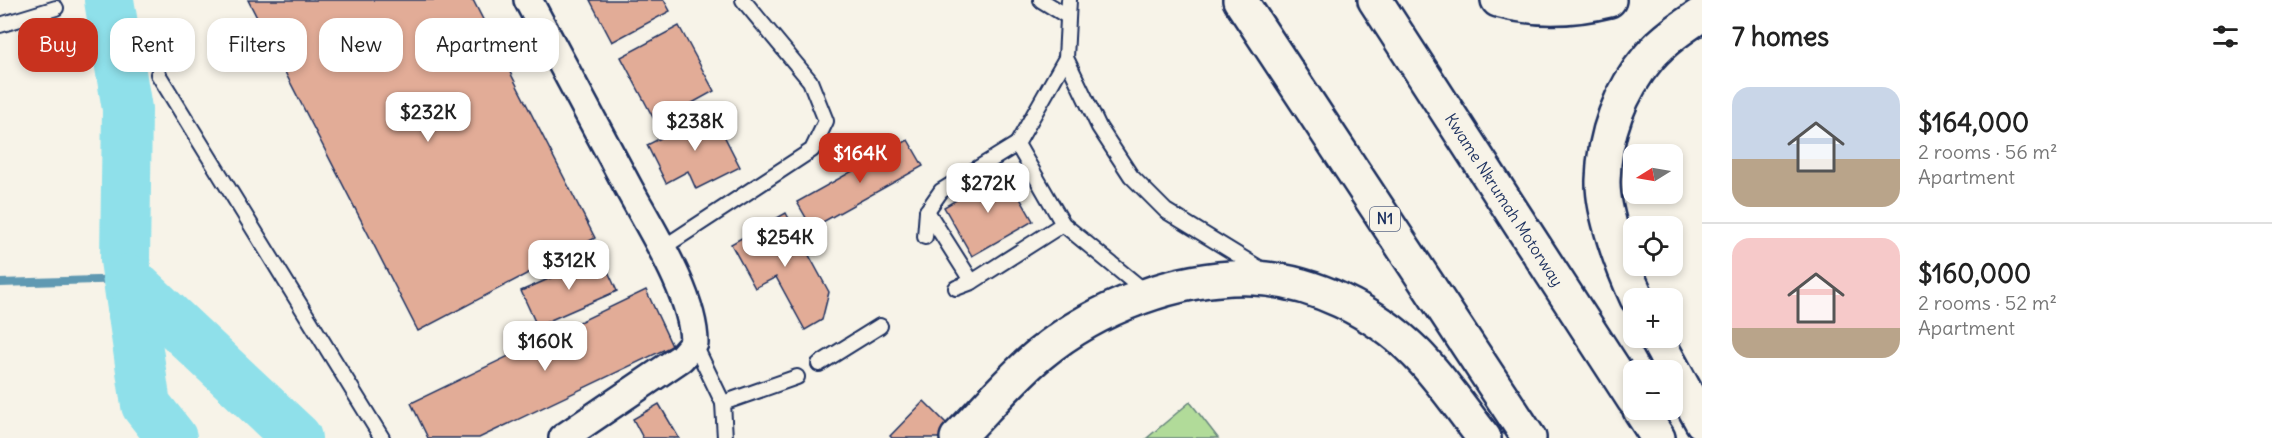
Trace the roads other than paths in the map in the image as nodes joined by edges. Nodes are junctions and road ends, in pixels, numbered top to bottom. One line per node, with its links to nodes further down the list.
1 (528, 0): 19 (street)
2 (743, 0): 19 (lane)
3 (1041, 0): 11 (lane)
4 (1069, 0): 11 (lane)
5 (1240, 0): 39 (highway, N1)
6 (1375, 0): 30 (highway, Kwame Nkrumah Motorway)
7 (1498, 0): 8 (highway)
8 (1609, 0)
9 (56, 8): 12 (lane)
10 (1702, 14): 23 (highway)
11 (1067, 16): 13 (lane)
12 (0, 25)
13 (1066, 58): 15 (lane); 21 (lane)
14 (158, 74): 34 (lane)
15 (1017, 144): 16 (lane); 17 (lane)
16 (927, 211): 18 (lane); 20 (lane)
17 (1063, 224): 20 (lane); 24 (lane)
18 (925, 237)
19 (662, 249): 26 (street)
20 (972, 282): 22 (lane)
21 (1286, 284): 24 (highway); 38 (highway)
22 (956, 288)
23 (1632, 288)
24 (1148, 294): 37 (highway)
25 (880, 326): 28 (lane)
26 (694, 343): 31 (lane); 35 (street)
27 (1661, 348): 33 (highway)
28 (819, 364)
29 (797, 377): 31 (lane)
30 (1623, 383)
31 (723, 403): 36 (lane)
32 (1646, 420): 40 (highway)
33 (1702, 422)
34 (382, 438)
35 (563, 438)
36 (725, 438)
37 (957, 438)
38 (1484, 438)
39 (1529, 438)
40 (1658, 438)

